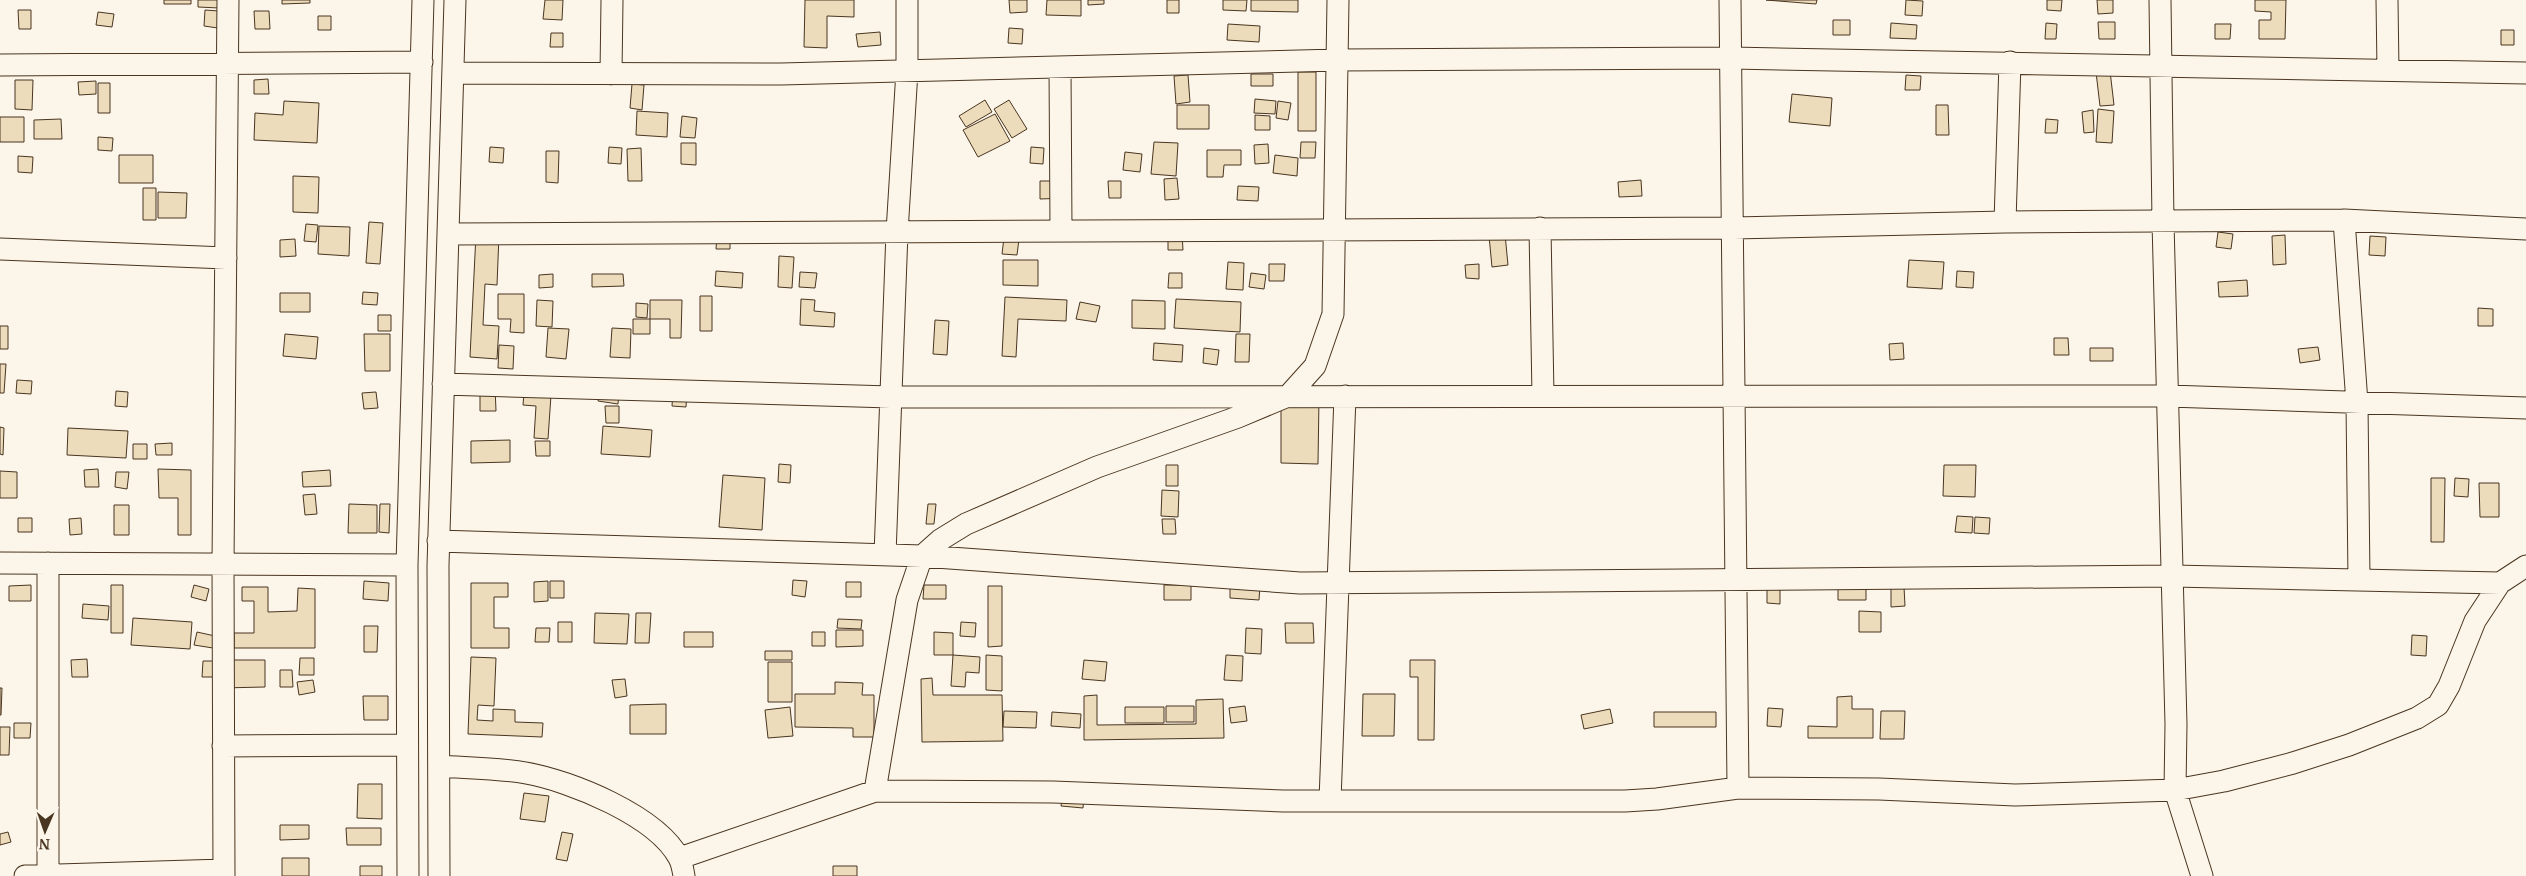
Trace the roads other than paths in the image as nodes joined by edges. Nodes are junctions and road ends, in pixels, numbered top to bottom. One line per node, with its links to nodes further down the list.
1 (228, 0): 12 (street)
2 (423, 0): 13 (street)
3 (455, 0): 20 (street)
4 (612, 0): 22 (street)
5 (907, 0): 19 (street)
6 (1338, 0): 11 (street)
7 (1730, 0): 10 (street)
8 (2160, 0): 16 (street)
9 (2386, 0): 18 (street)
10 (1731, 58): 11 (street); 14 (street); 27 (street)
11 (1337, 60): 17 (street); 28 (street)
12 (228, 62): 13 (street); 15 (street); 34 (street)
13 (422, 62): 50 (street)
14 (2010, 62): 16 (street); 24 (street)
15 (0, 65)
16 (2161, 65): 18 (street); 25 (street)
17 (1060, 67): 19 (street); 30 (street)
18 (2388, 70): 21 (street)
19 (906, 71): 22 (street); 31 (street)
20 (453, 73): 22 (street); 32 (street)
21 (2526, 73)
22 (611, 74)
23 (2344, 220): 25 (street); 29 (street); 42 (street)
24 (2005, 222): 25 (street); 27 (street)
25 (2162, 222): 40 (street)
26 (1540, 228): 27 (street); 28 (street); 38 (street)
27 (1733, 228): 39 (street)
28 (1334, 229): 30 (street); 36 (street)
29 (2526, 229)
30 (1061, 230): 31 (street)
31 (897, 232): 32 (street); 41 (street)
32 (448, 234): 35 (street)
33 (0, 249): 34 (street)
34 (226, 258): 49 (street)
35 (443, 384): 41 (street); 44 (street)
36 (1288, 396): 37 (street); 41 (street); 46 (street)
37 (1345, 396): 38 (street); 56 (street)
38 (1543, 396): 39 (street)
39 (1735, 396): 40 (street); 53 (street)
40 (2169, 396): 42 (street); 52 (street)
41 (891, 397): 45 (street)
42 (2358, 403): 43 (street); 54 (street)
43 (2526, 408)
44 (438, 541): 45 (street); 59 (street)
45 (885, 555): 46 (street)
46 (922, 556): 56 (street); 62 (street)
47 (0, 563): 48 (street)
48 (48, 564): 49 (street); 66 (street)
49 (223, 564): 50 (street); 58 (street)
50 (406, 565): 57 (street)
51 (2526, 566): 55 (street)
52 (2173, 576): 53 (street); 54 (street); 61 (street)
53 (1737, 579): 56 (street); 60 (street)
54 (2359, 580): 55 (street)
55 (2500, 582): 61 (street)
56 (1338, 583): 63 (street)
57 (407, 745): 58 (street); 68 (street)
58 (223, 746): 65 (street)
59 (439, 766): 64 (street); 69 (street)
60 (1738, 788): 61 (street); 63 (street)
61 (2175, 790): 70 (street)
62 (875, 791): 63 (street); 64 (street)
63 (1330, 801)
64 (682, 867)
65 (224, 873): 66 (street)
66 (48, 875): 67 (street)
67 (25, 876)
68 (408, 876)
69 (439, 876)
70 (2202, 876)

